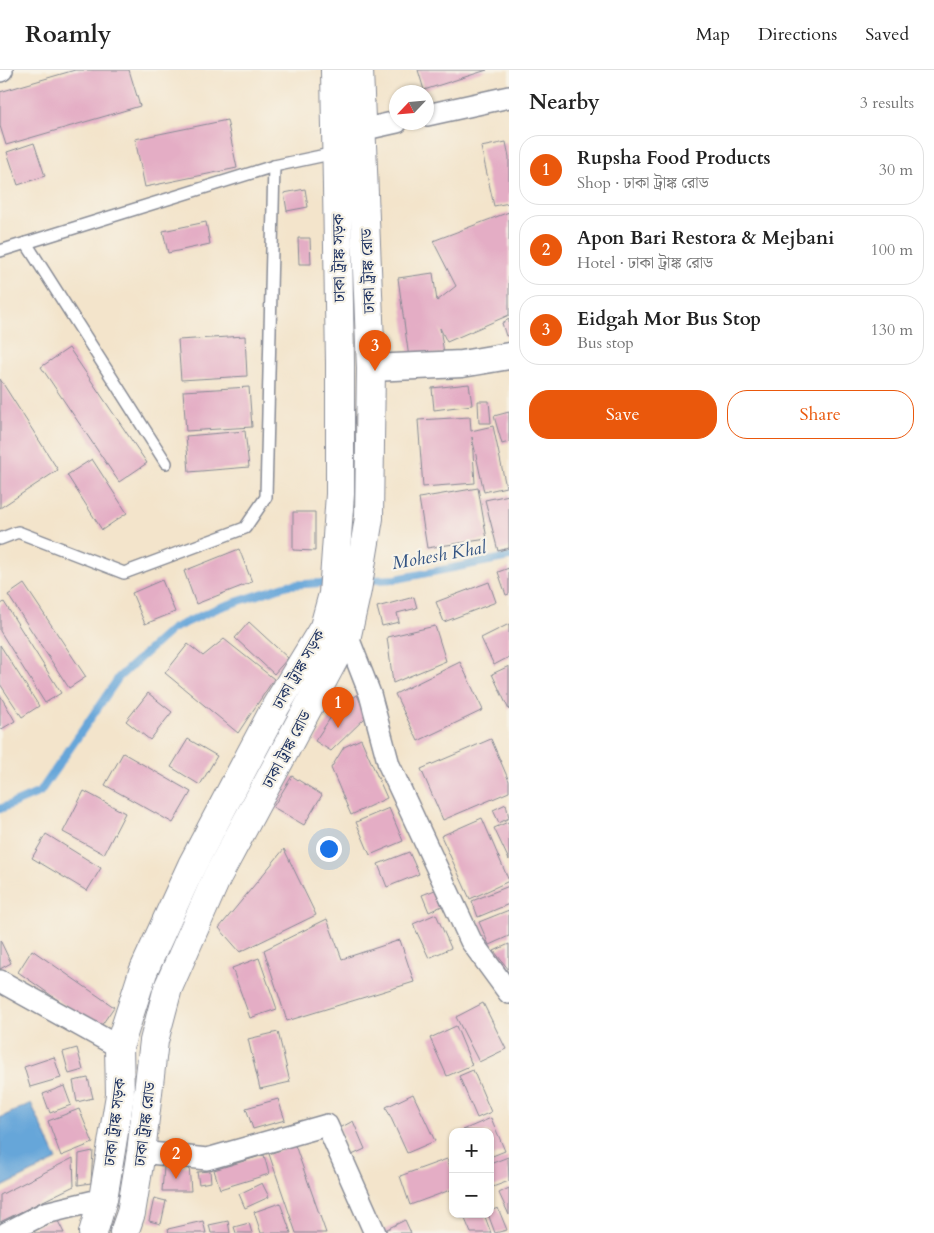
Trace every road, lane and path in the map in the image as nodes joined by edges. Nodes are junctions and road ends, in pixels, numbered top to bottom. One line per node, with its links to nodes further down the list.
1 (335, 70): 7 (main road, ঢাকা ট্রাঙ্ক সড়ক)
2 (358, 70): 6 (main road, ঢাকা ট্রাঙ্ক রোড)
3 (509, 97): 4 (street)
4 (434, 113)
5 (389, 124): 6 (street)
6 (361, 130): 12 (main road, ঢাকা ট্রাঙ্ক রোড)
7 (335, 152): 8 (lane); 18 (main road, ঢাকা ট্রাঙ্ক সড়ক)
8 (274, 166): 9 (lane); 14 (lane)
9 (26, 243): 10 (lane); 13 (lane)
10 (0, 251)
11 (509, 356): 12 (street)
12 (371, 368): 15 (main road, ঢাকা ট্রাঙ্ক রোড)
13 (166, 463)
14 (0, 539)
15 (347, 636): 17 (street); 19 (main road, ঢাকা ট্রাঙ্ক রোড)
16 (0, 981): 18 (street)
17 (509, 993)
18 (119, 1047): 20 (main road, ঢাকা ট্রাঙ্ক সড়ক)
19 (141, 1152): 23 (main road, ঢাকা ট্রাঙ্ক রোড); 24 (street)
20 (103, 1199): 21 (street); 22 (main road, ঢাকা ট্রাঙ্ক সড়ক)
21 (6, 1233)
22 (93, 1233)
23 (124, 1233)
24 (375, 1233)

